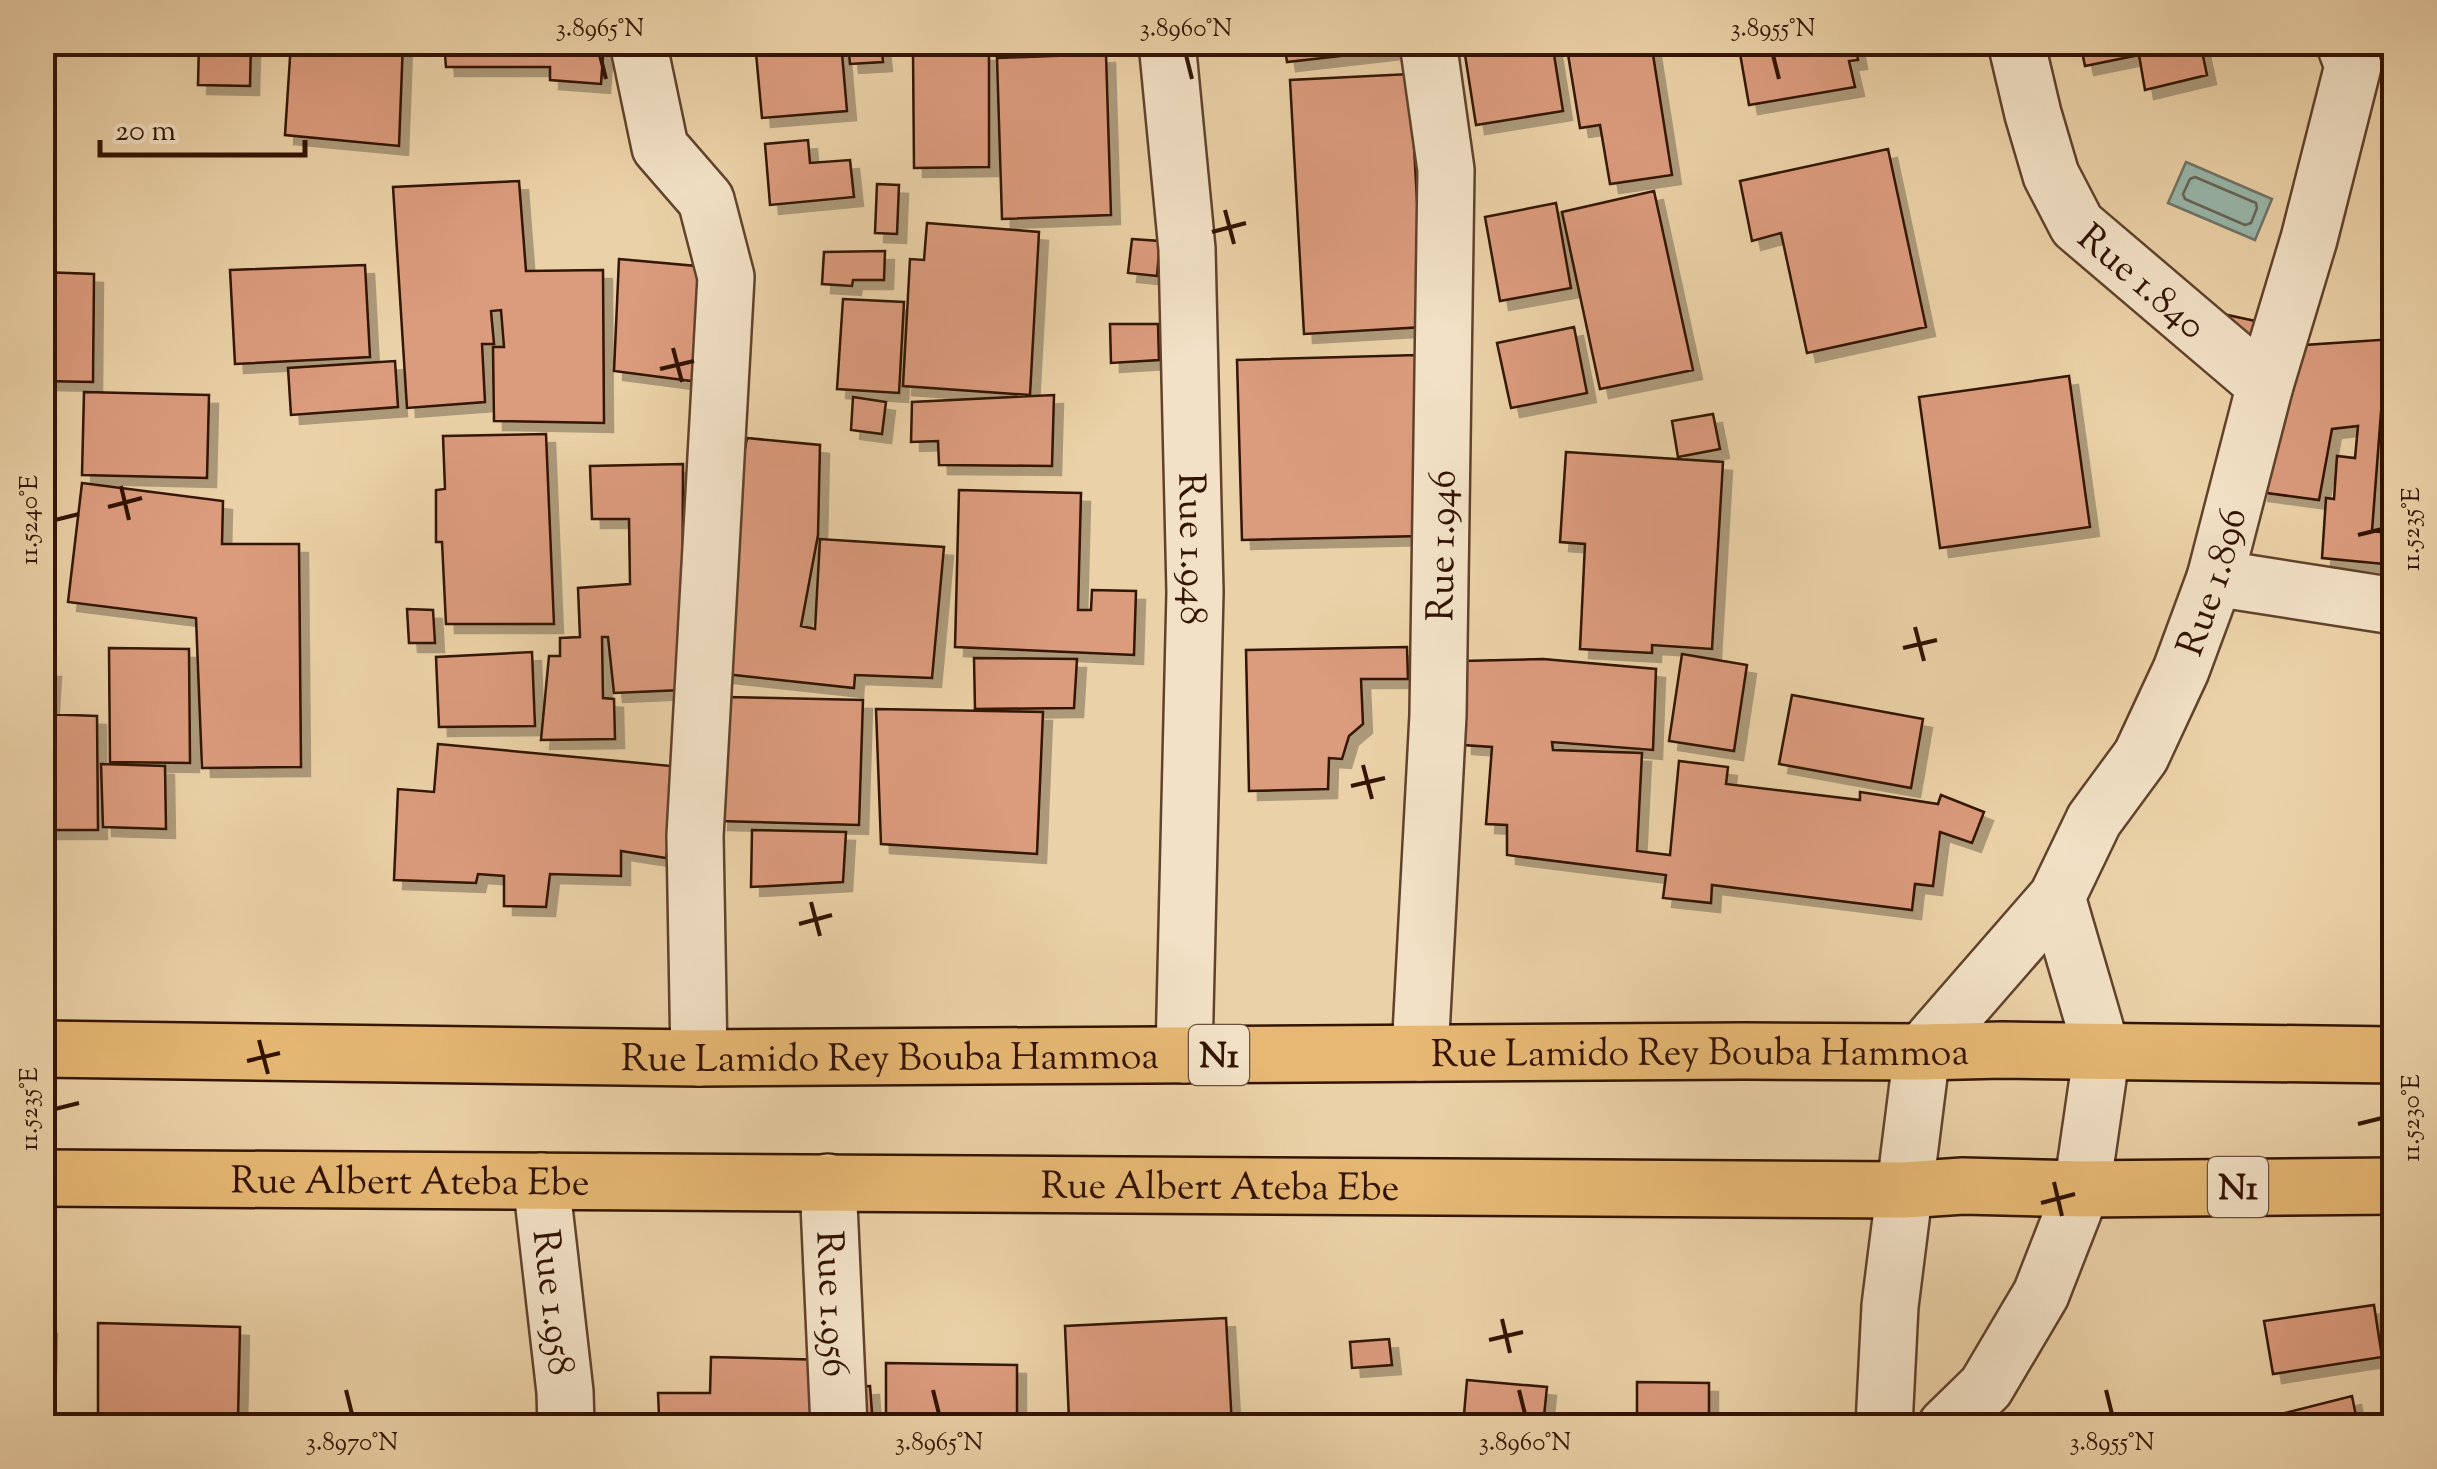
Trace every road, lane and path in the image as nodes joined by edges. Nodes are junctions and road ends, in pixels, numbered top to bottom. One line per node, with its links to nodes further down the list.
1 (638, 42): 16 (street)
2 (1167, 42): 15 (street, Rue 1.948)
3 (1428, 42): 12 (street, Rue 1.946)
4 (2016, 42): 6 (street, Rue 1.840)
5 (2364, 55): 6 (street, Rue 1.896)
6 (2266, 385): 7 (street, Rue 1.896)
7 (2215, 578): 8 (street); 9 (street, Rue 1.896)
8 (2394, 606)
9 (2057, 897): 11 (street); 13 (street, Rue 1.896)
10 (42, 1049): 16 (highway, Rue Lamido Rey Bouba Hammoa / N1)
11 (2102, 1051): 13 (highway, Rue Lamido Rey Bouba Hammoa / N1); 14 (highway, Rue Lamido Rey Bouba Hammoa / N1); 21 (street)
12 (1420, 1052): 13 (highway, Rue Lamido Rey Bouba Hammoa / N1); 15 (highway, Rue Lamido Rey Bouba Hammoa / N1)
13 (1922, 1052): 22 (street)
14 (2394, 1054)
15 (1184, 1055): 16 (highway, Rue Lamido Rey Bouba Hammoa / N1)
16 (699, 1058)
17 (42, 1178): 18 (highway, Rue Albert Ateba Ebe / N1)
18 (541, 1181): 19 (highway, Rue Albert Ateba Ebe / N1); 23 (street, Rue 1.958)
19 (828, 1182): 22 (highway, Rue Albert Ateba Ebe / N1); 24 (street, Rue 1.956)
20 (2394, 1186): 21 (highway, Rue Albert Ateba Ebe / N1)
21 (2082, 1189): 22 (highway, Rue Albert Ateba Ebe / N1); 26 (street)
22 (1904, 1190): 25 (street)
23 (566, 1426)
24 (839, 1426)
25 (1884, 1426)
26 (1946, 1426)

